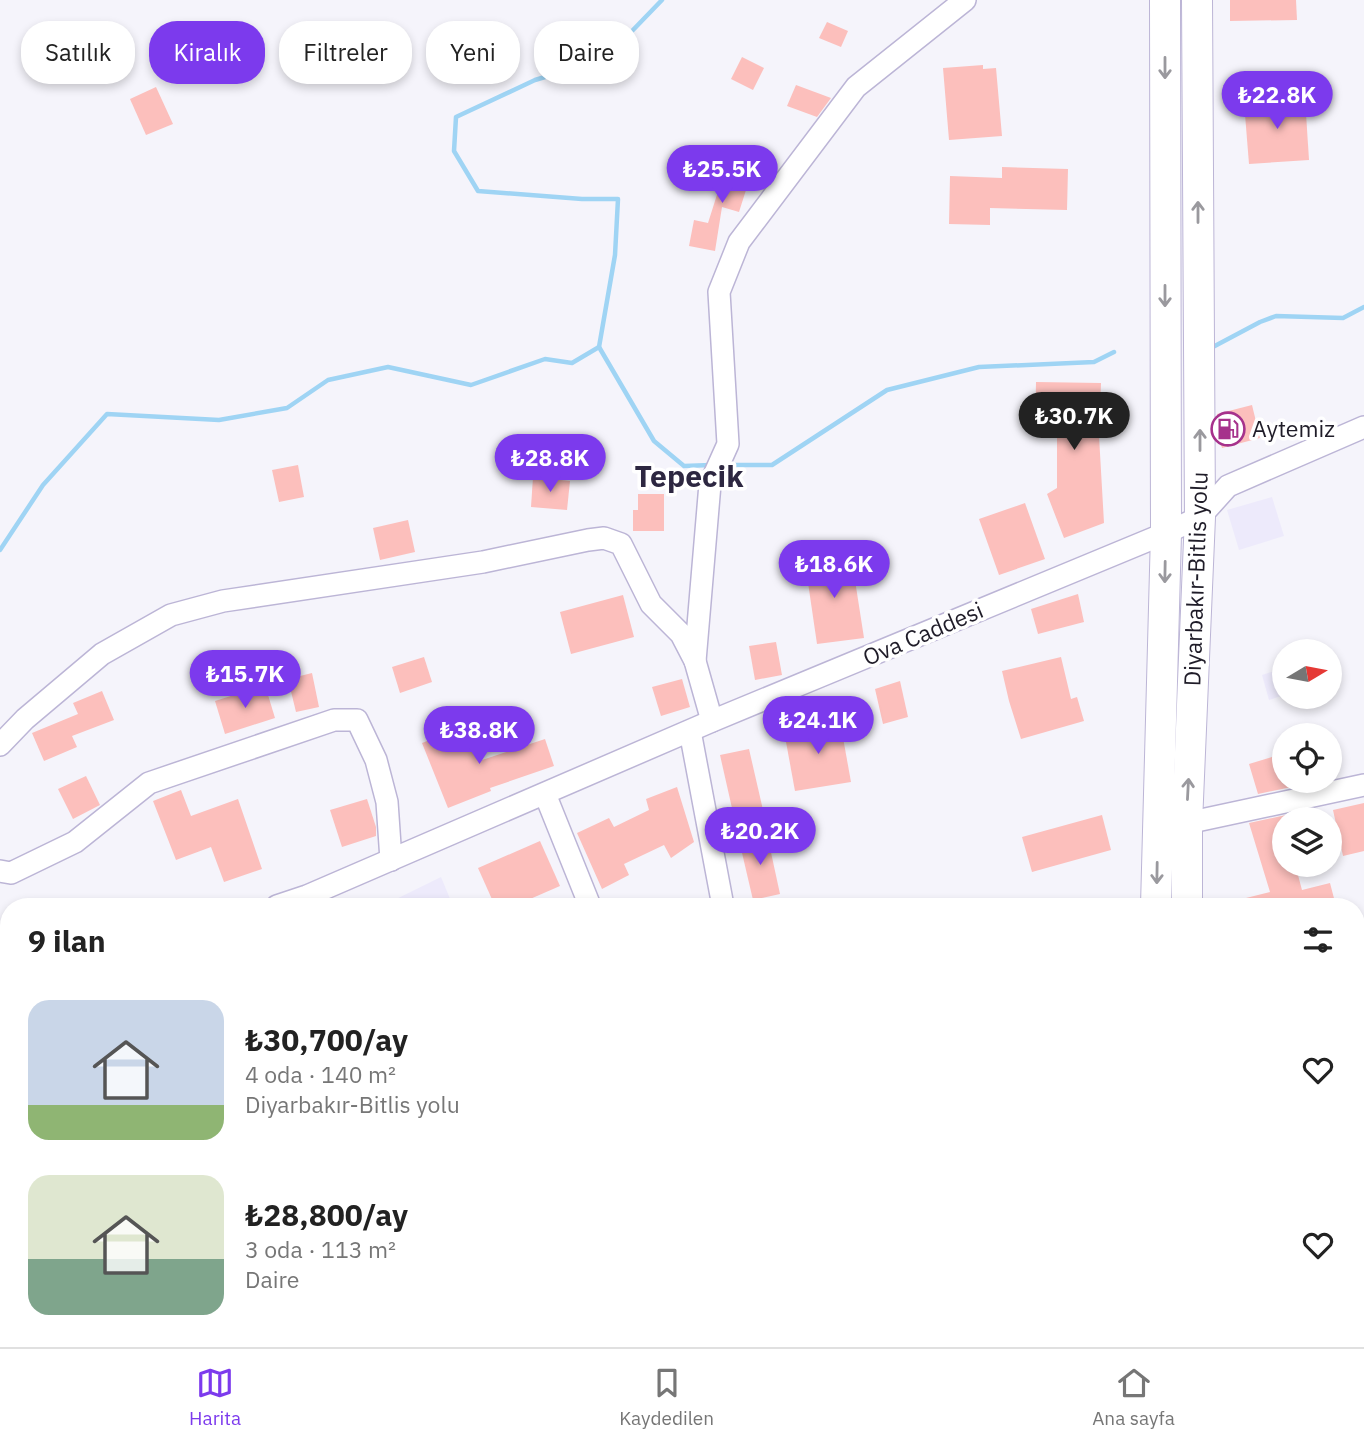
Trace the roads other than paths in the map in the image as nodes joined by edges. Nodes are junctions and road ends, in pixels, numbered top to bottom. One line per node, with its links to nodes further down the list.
1 (965, 0): 7 (street)
2 (1164, 0): 6 (highway, Diyarbakır-Bitlis yolu, one-way to 6)
3 (1197, 0): 5 (highway, Diyarbakır-Bitlis yolu, one-way to 3)
4 (1364, 427): 5 (street, Ova Caddesi)
5 (1200, 517): 6 (street, Ova Caddesi); 13 (highway, Diyarbakır-Bitlis yolu, one-way to 5)
6 (1166, 533): 8 (street, Ova Caddesi); 19 (highway, Diyarbakır-Bitlis yolu, one-way to 19)
7 (695, 661): 8 (street); 10 (street)
8 (712, 721): 9 (street, Ova Caddesi)
9 (690, 731): 12 (street, Ova Caddesi); 18 (street)
10 (0, 745)
11 (1364, 785): 13 (street)
12 (545, 794): 14 (street, Ova Caddesi); 17 (street)
13 (1187, 823): 20 (highway, Diyarbakır-Bitlis yolu)
14 (391, 860): 15 (street); 16 (street, Ova Caddesi)
15 (0, 871)
16 (315, 898)
17 (587, 898)
18 (721, 898)
19 (1156, 898)
20 (1187, 898)

